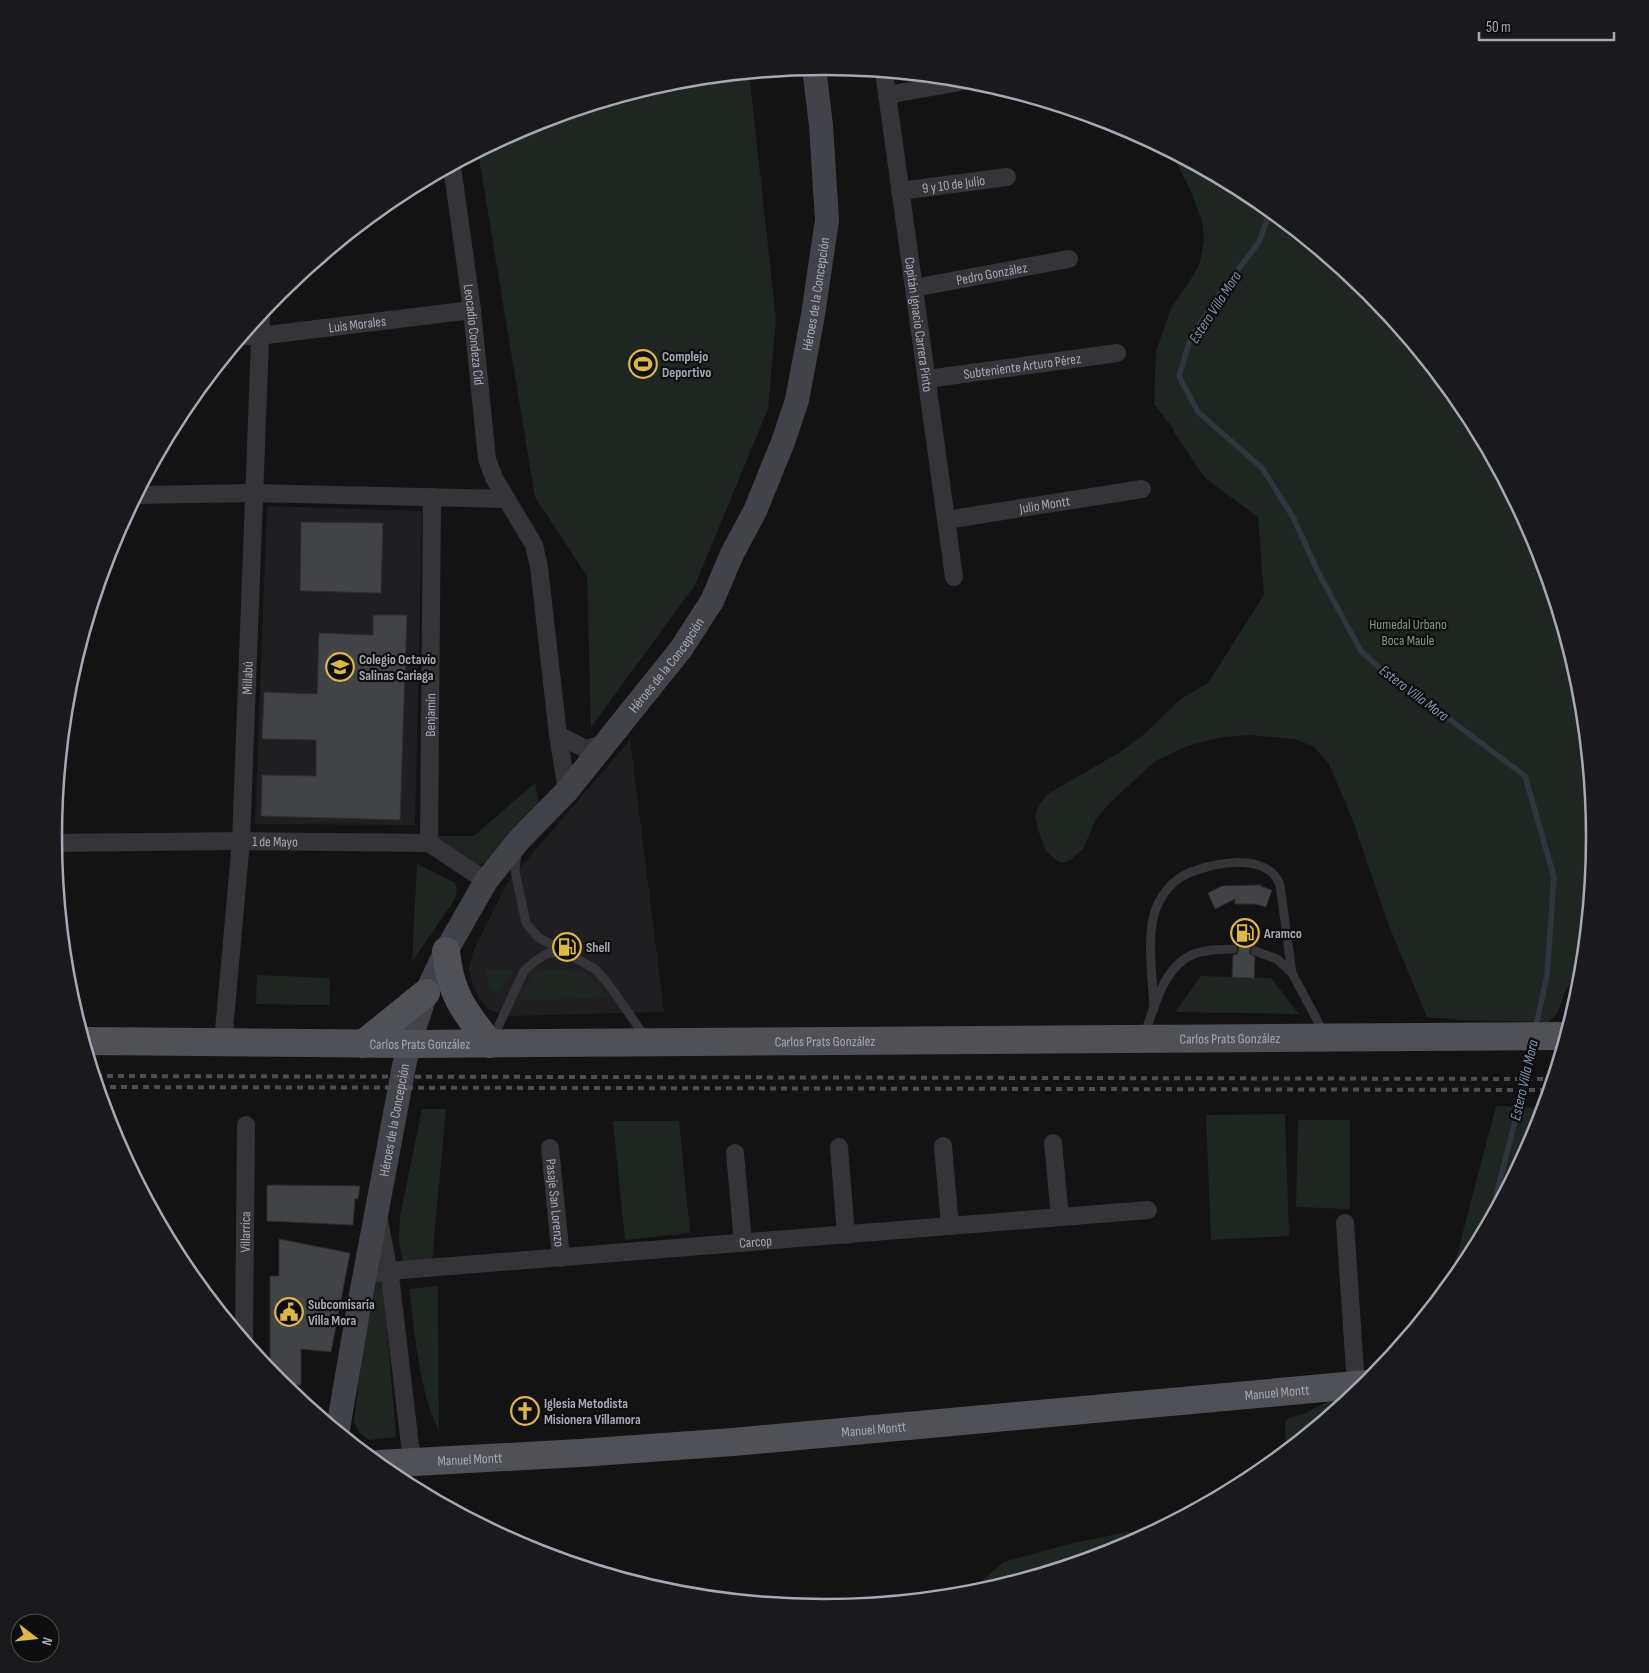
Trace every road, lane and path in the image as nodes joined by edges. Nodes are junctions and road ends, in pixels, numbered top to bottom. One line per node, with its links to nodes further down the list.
1 (815, 75): 22 (street, Héroes de la Concepción)
2 (885, 77): 4 (street, Capitán Ignacio Carrera Pinto)
3 (946, 85): 4 (street)
4 (887, 95): 7 (street, Capitán Ignacio Carrera Pinto)
5 (453, 172): 10 (street, Leocadio Condeza Cid)
6 (1007, 177): 7 (street, 9 y 10 de Julio)
7 (900, 191): 9 (street, Capitán Ignacio Carrera Pinto)
8 (1069, 259): 9 (street, Pedro González)
9 (914, 288): 13 (street, Capitán Ignacio Carrera Pinto)
10 (472, 310): 11 (street, Luis Morales); 18 (street, Leocadio Condeza Cid)
11 (251, 336): 15 (street, Millabú)
12 (1117, 353): 13 (street, Subteniente Arturo Pérez)
13 (927, 379): 19 (street, Capitán Ignacio Carrera Pinto)
14 (1142, 489): 19 (street, Julio Montt)
15 (253, 493): 16 (street); 17 (street); 25 (street, Millabú)
16 (143, 495)
17 (432, 497): 18 (street); 27 (street, Benjamín)
18 (506, 499): 21 (street, Leocadio Condeza Cid)
19 (946, 520): 20 (street, Capitán Ignacio Carrera Pinto)
20 (954, 577)
21 (558, 735): 22 (street); 23 (street, Leocadio Condeza Cid)
22 (607, 743): 23 (street, Héroes de la Concepción)
23 (567, 791): 24 (street, Héroes de la Concepción)
24 (519, 840): 28 (street, Héroes de la Concepción); 32 (lane)
25 (240, 841): 26 (street, 1 de Mayo); 27 (street, 1 de Mayo); 40 (street, Millabú)
26 (62, 843)
27 (429, 843): 28 (street)
28 (486, 880): 30 (street, Héroes de la Concepción)
29 (1233, 949): 35 (lane)
30 (446, 951): 34 (street, Héroes de la Concepción); 44 (main road)
31 (1255, 951): 33 (lane)
32 (566, 952): 41 (lane); 44 (lane)
33 (1292, 973): 35 (lane); 37 (lane)
34 (426, 993): 42 (main road); 43 (street, Héroes de la Concepción)
35 (1154, 1009): 38 (lane)
36 (1560, 1036): 37 (main road, Carlos Prats González)
37 (1327, 1038): 38 (main road, Carlos Prats González)
38 (1142, 1039): 41 (main road, Carlos Prats González)
39 (90, 1041): 40 (main road, Carlos Prats González)
40 (223, 1042): 42 (main road, Carlos Prats González)
41 (649, 1042): 44 (main road, Carlos Prats González)
42 (363, 1044): 43 (main road, Carlos Prats González)
43 (409, 1044): 44 (main road, Carlos Prats González); 52 (street, Héroes de la Concepción)
44 (490, 1044)
45 (246, 1125): 61 (street, Villarrica)
46 (1053, 1143): 53 (street)
47 (943, 1146): 55 (street)
48 (839, 1147): 56 (street)
49 (550, 1148): 58 (street, Pasaje San Lorenzo)
50 (735, 1152): 57 (street)
51 (1148, 1210): 53 (street, Carcop)
52 (377, 1213): 59 (street, Héroes de la Concepción); 60 (street, Héroes de la Concepción)
53 (1060, 1217): 55 (street, Carcop)
54 (1345, 1223): 62 (street)
55 (950, 1226): 56 (street, Carcop)
56 (846, 1234): 57 (street, Carcop)
57 (743, 1243): 58 (street, Carcop)
58 (561, 1258): 59 (street, Carcop)
59 (389, 1271): 60 (street, Carcop); 65 (street, Héroes de la Concepción)
60 (365, 1275): 64 (street, Héroes de la Concepción)
61 (243, 1328)
62 (1360, 1377)
63 (1353, 1385): 65 (main road, Manuel Montt)
64 (339, 1423)
65 (412, 1462): 66 (main road, Manuel Montt)
66 (392, 1463)

